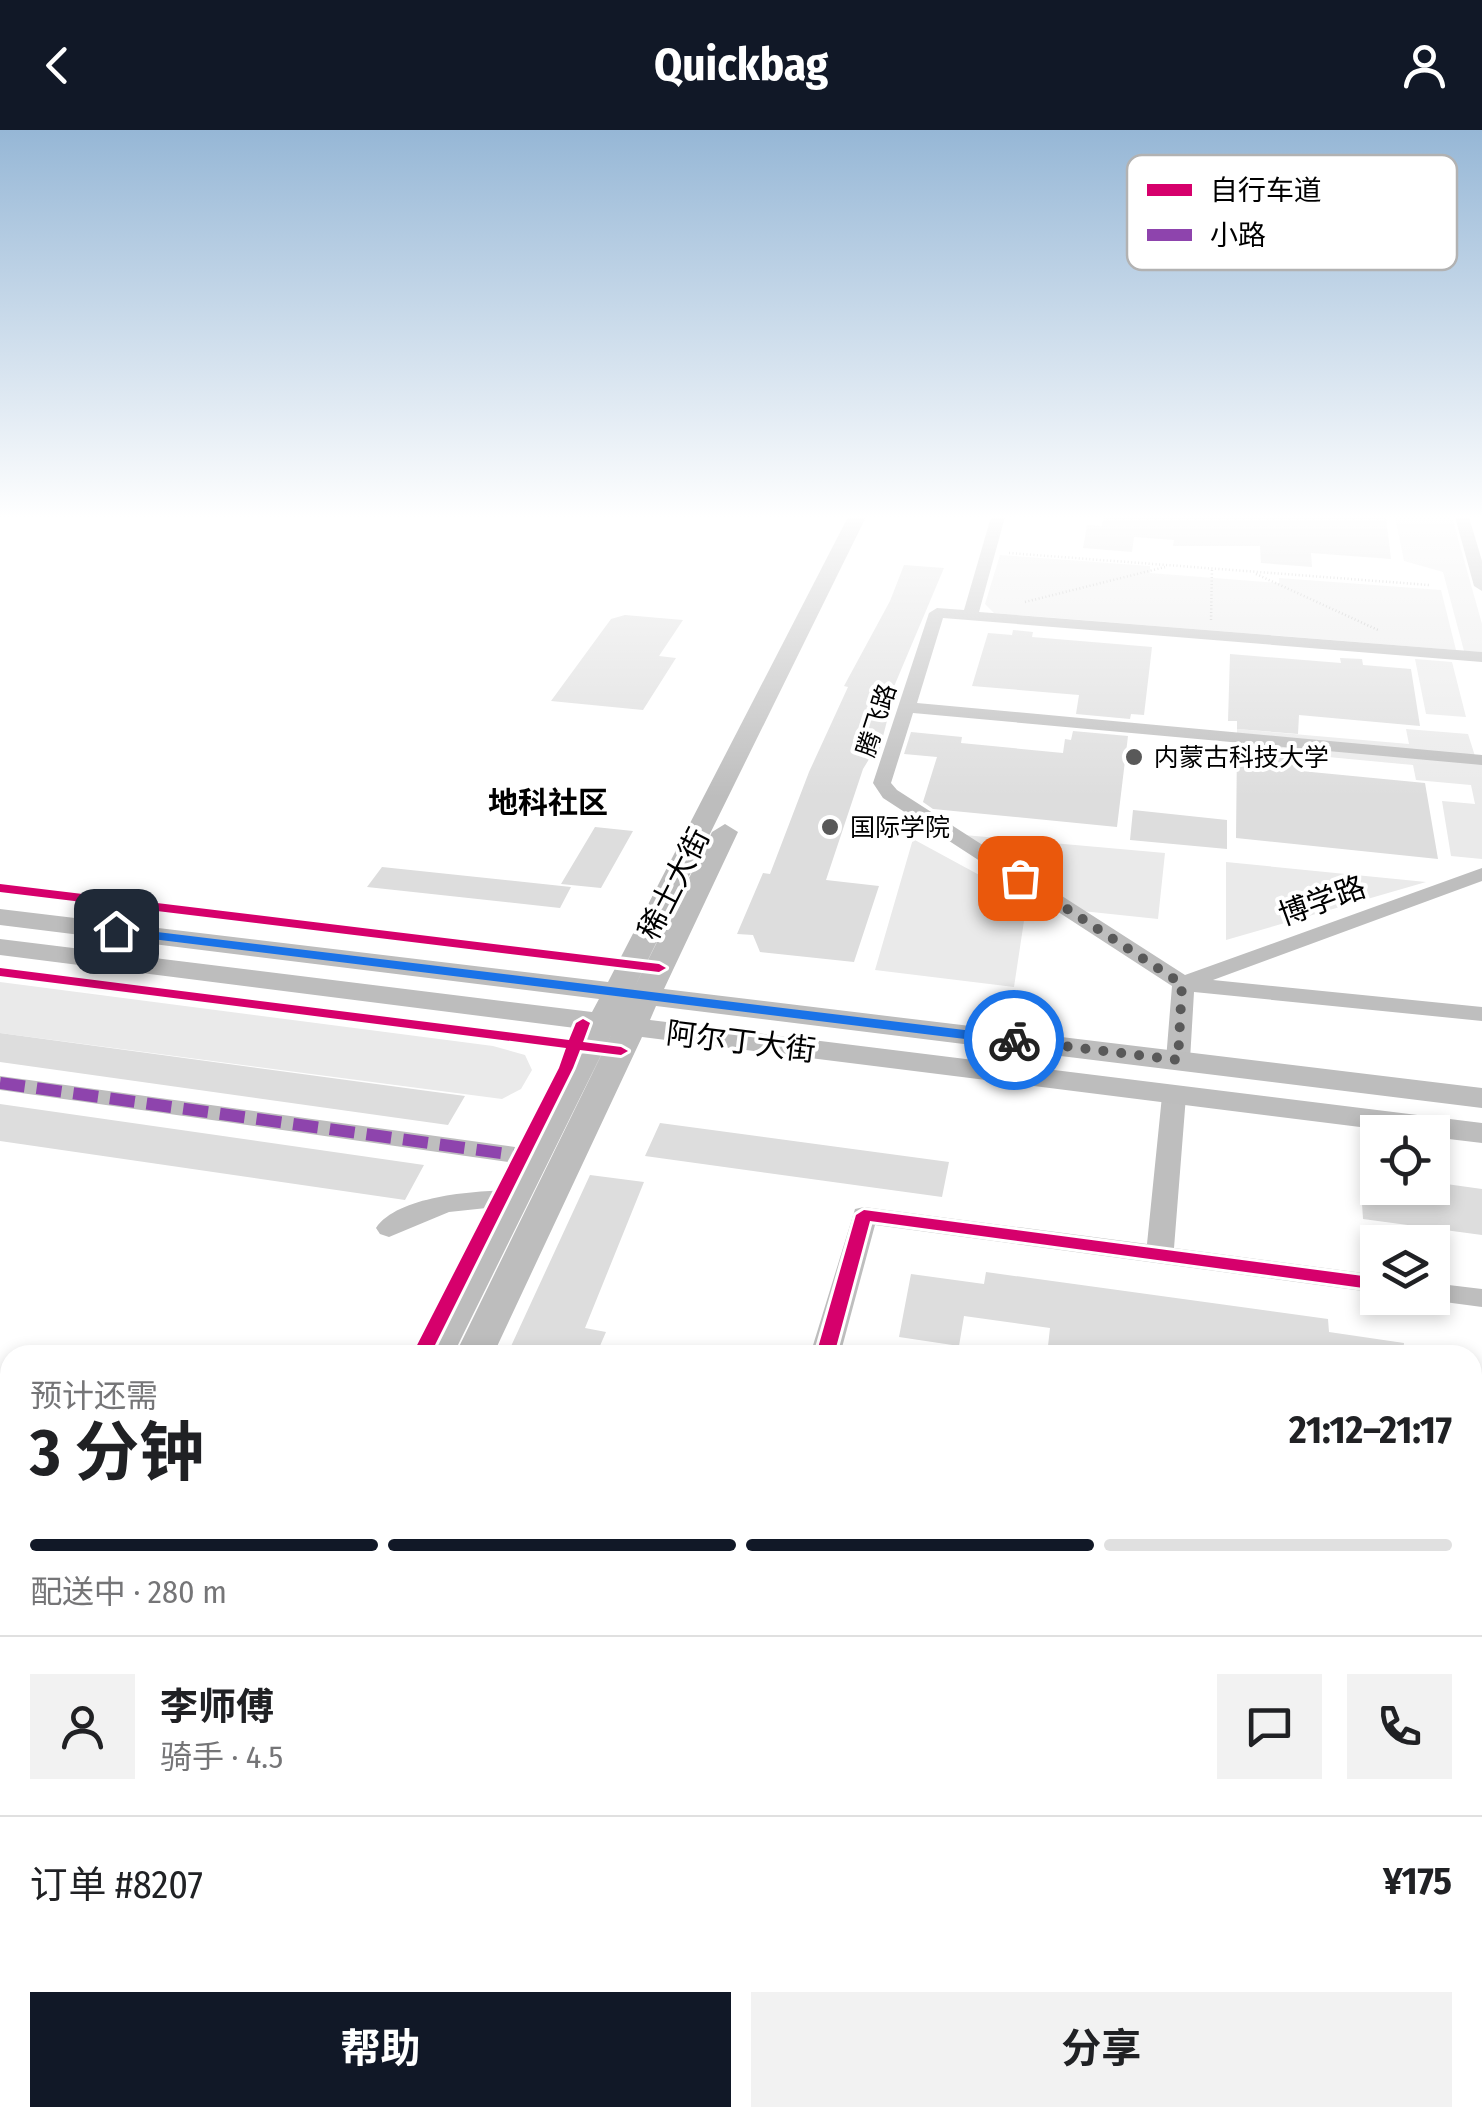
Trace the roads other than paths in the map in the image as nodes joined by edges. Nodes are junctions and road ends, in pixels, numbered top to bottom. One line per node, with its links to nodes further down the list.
1 (814, 610): 12 (main road, 稀土大街)
2 (829, 610): 12 (main road, 稀土大街)
3 (972, 610): 4 (street)
4 (970, 616): 5 (street); 6 (street, 腾飞路)
5 (1482, 657)
6 (906, 708): 7 (street); 11 (street, 腾飞路)
7 (1482, 760)
8 (1482, 874): 11 (street, 博学路)
9 (0, 917): 12 (main road, 阿尔丁大街)
10 (0, 947): 14 (main road, 阿尔丁大街)
11 (1182, 984): 13 (street); 15 (street)
12 (633, 994): 14 (main road, 稀土大街); 15 (main road, 阿尔丁大街)
13 (1482, 1014)
14 (618, 1027): 17 (main road, 阿尔丁大街); 21 (main road, 稀土大街); 28 (main road, 稀土大街)
15 (1178, 1060): 18 (main road, 阿尔丁大街)
16 (0, 1083): 20 (street)
17 (1174, 1096): 19 (main road, 阿尔丁大街); 23 (street)
18 (1482, 1098)
19 (1482, 1134)
20 (522, 1156)
21 (514, 1198): 22 (street); 27 (main road, 稀土大街)
22 (389, 1228)
23 (1160, 1255): 24 (street); 29 (street)
24 (1360, 1282)
25 (1450, 1294): 26 (street)
26 (1482, 1298)
27 (439, 1345)
28 (478, 1345)
29 (828, 1345)

